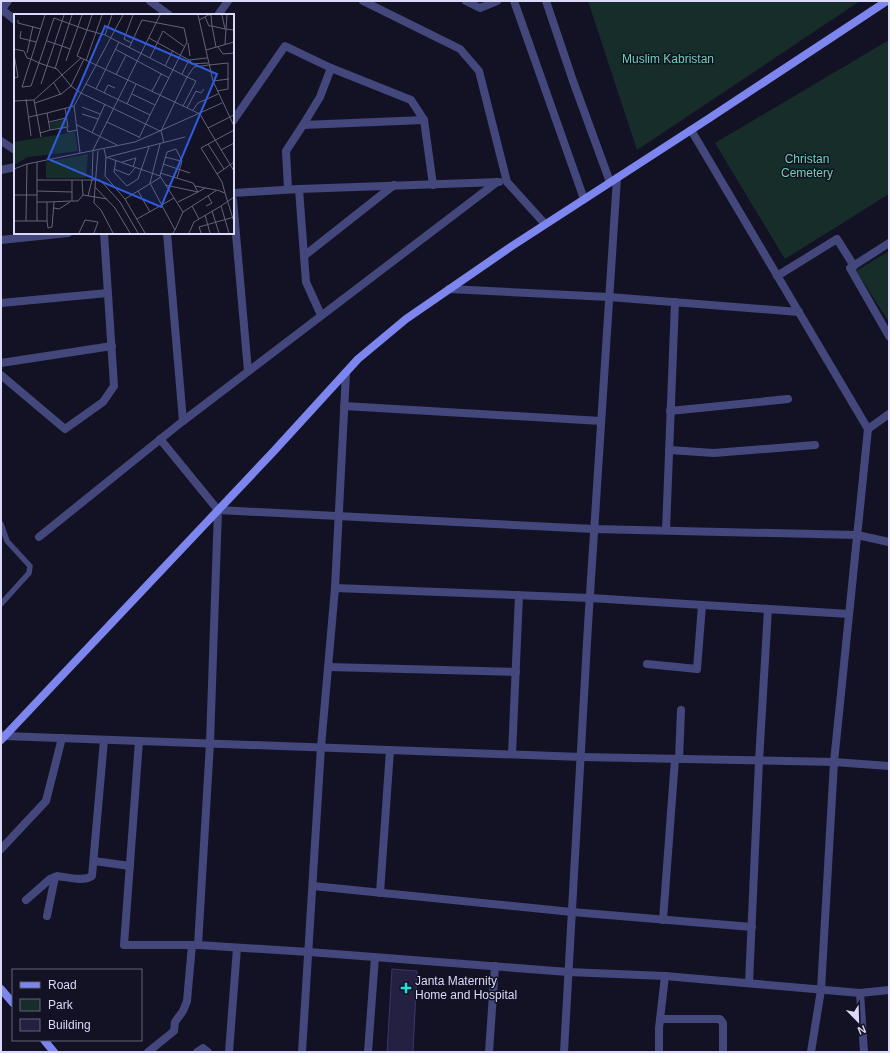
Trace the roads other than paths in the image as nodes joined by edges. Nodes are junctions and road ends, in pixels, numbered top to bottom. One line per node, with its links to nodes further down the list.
1 (8, 1): 10 (street)
2 (150, 1): 11 (street)
3 (228, 1): 12 (street)
4 (363, 1): 25 (street)
5 (466, 1): 6 (street)
6 (497, 1)
7 (514, 1): 31 (street)
8 (546, 1): 23 (street)
9 (886, 1): 18 (main road)
10 (1, 9): 13 (street)
11 (168, 14)
12 (219, 14)
13 (14, 19)
14 (331, 68): 15 (street); 16 (street); 17 (street)
15 (234, 120)
16 (424, 120): 17 (street); 27 (street)
17 (303, 124): 28 (street)
18 (691, 130): 23 (main road); 41 (street)
19 (1, 141): 20 (street)
20 (14, 149)
21 (14, 167): 22 (street)
22 (1, 170)
23 (614, 180): 31 (main road); 44 (street)
24 (497, 182): 25 (street); 27 (street); 48 (street)
25 (507, 182): 33 (street)
26 (394, 185): 27 (street); 29 (street); 39 (street)
27 (433, 185)
28 (288, 189): 29 (street); 30 (street)
29 (299, 189): 39 (street)
30 (234, 192)
31 (584, 199): 33 (main road)
32 (234, 211): 52 (street)
33 (545, 224): 42 (main road)
34 (58, 234): 37 (street)
35 (104, 234): 43 (street)
36 (167, 234): 59 (street)
37 (1, 240)
38 (889, 243): 40 (street)
39 (304, 256): 48 (street)
40 (854, 266): 41 (street); 49 (street)
41 (778, 276): 47 (street)
42 (449, 290): 44 (street); 53 (main road)
43 (108, 293): 46 (street); 50 (street)
44 (609, 297): 45 (street); 60 (street)
45 (675, 302): 47 (street); 57 (street)
46 (1, 303)
47 (799, 312): 61 (street)
48 (321, 315): 52 (street)
49 (888, 331)
50 (112, 346): 51 (street); 54 (street)
51 (1, 363)
52 (248, 371): 59 (street)
53 (346, 373): 56 (street); 65 (main road)
54 (1, 375)
55 (788, 398): 57 (street)
56 (344, 406): 60 (street); 66 (street)
57 (670, 411): 64 (street)
58 (889, 414): 61 (street)
59 (183, 421): 62 (street)
60 (601, 421): 68 (street)
61 (868, 429): 70 (street)
62 (160, 439): 65 (street); 71 (street)
63 (815, 445): 64 (street)
64 (669, 450): 69 (street)
65 (218, 510): 66 (street); 84 (main road); 88 (street)
66 (339, 516): 68 (street); 73 (street)
67 (1, 524): 76 (lane)
68 (594, 529): 69 (street); 75 (street)
69 (666, 530): 70 (street)
70 (857, 534): 72 (street); 79 (street)
71 (39, 537)
72 (889, 542)
73 (335, 588): 74 (street); 81 (street)
74 (519, 595): 75 (street); 82 (street)
75 (590, 598): 77 (street); 92 (street)
76 (1, 604)
77 (702, 605): 78 (street); 80 (street)
78 (768, 609): 79 (street); 94 (street)
79 (849, 614): 95 (street)
80 (647, 664)
81 (328, 668): 82 (street); 89 (street)
82 (516, 672): 91 (street)
83 (681, 710): 93 (street)
84 (2, 737): 85 (street)
85 (62, 738): 86 (street); 97 (street)
86 (104, 740): 87 (street); 98 (street)
87 (139, 740): 88 (street); 99 (street)
88 (210, 743): 89 (street); 108 (street)
89 (321, 747): 90 (street); 101 (street)
90 (390, 750): 91 (street); 102 (street)
91 (512, 754): 92 (street)
92 (581, 757): 93 (street); 104 (street)
93 (677, 759): 94 (street); 106 (street)
94 (759, 761): 95 (street); 107 (street)
95 (834, 762): 96 (street); 116 (street)
96 (889, 766)
97 (1, 849)
98 (94, 861): 99 (street); 100 (street)
99 (130, 866): 108 (street)
100 (55, 877): 103 (street); 105 (street)
101 (313, 886): 102 (street); 110 (street)
102 (380, 893): 104 (street)
103 (26, 900)
104 (572, 912): 106 (street); 113 (street)
105 (47, 916)
106 (663, 920): 107 (street)
107 (752, 927): 115 (street)
108 (195, 945): 109 (street); 124 (street)
109 (237, 948): 110 (street); 127 (street)
110 (309, 952): 111 (street); 128 (street)
111 (375, 957): 112 (street); 129 (street)
112 (495, 966): 113 (street); 130 (street)
113 (568, 972): 114 (street); 131 (street)
114 (665, 976): 115 (street); 121 (street)
115 (749, 983): 116 (street)
116 (821, 990): 118 (street); 134 (street)
117 (889, 990): 118 (street)
118 (860, 993): 135 (street)
119 (3, 995): 120 (main road)
120 (12, 1002)
121 (660, 1019): 132 (street); 133 (street)
122 (45, 1041): 123 (main road)
123 (54, 1052)
124 (148, 1052)
125 (197, 1052): 126 (street)
126 (208, 1052)
127 (229, 1052)
128 (302, 1052)
129 (368, 1052)
130 (489, 1052)
131 (564, 1052)
132 (659, 1052)
133 (723, 1052)
134 (811, 1052)
135 (864, 1052)

